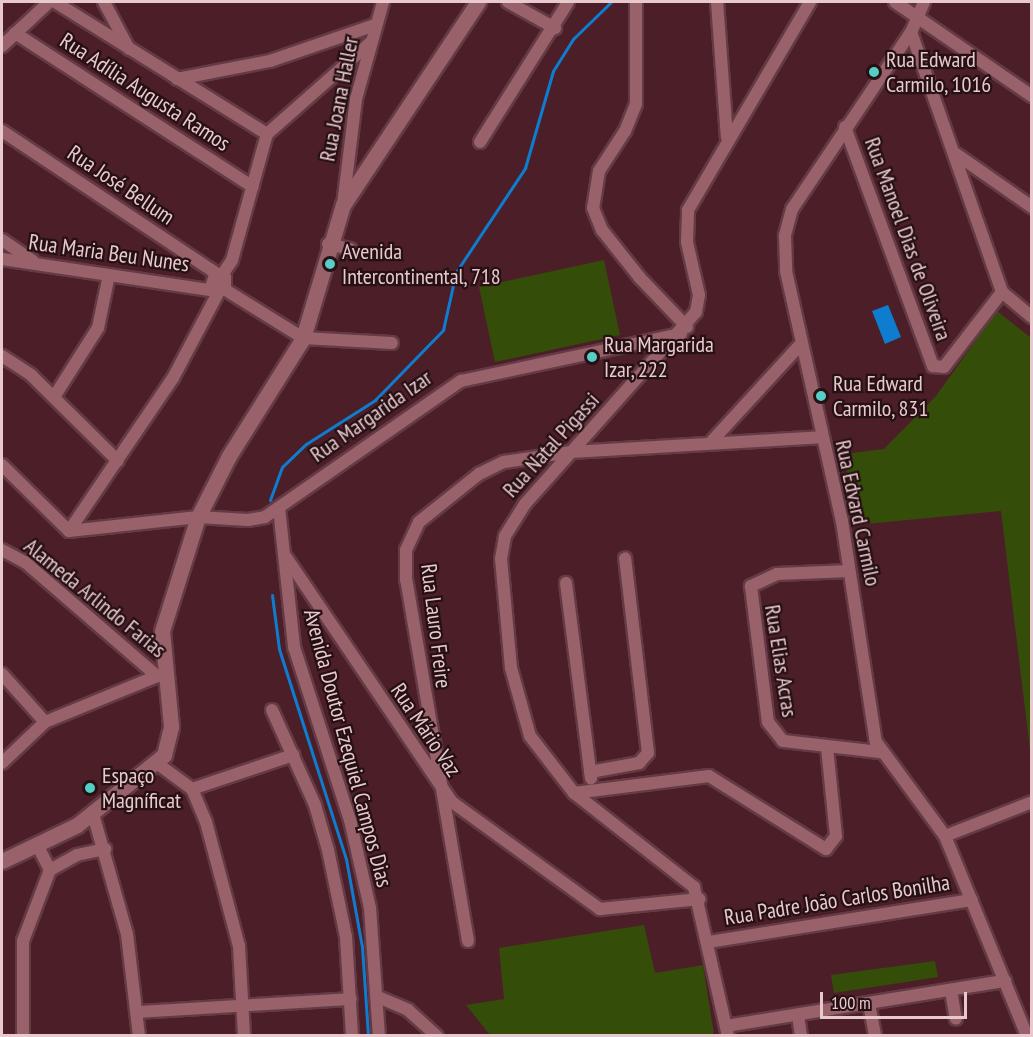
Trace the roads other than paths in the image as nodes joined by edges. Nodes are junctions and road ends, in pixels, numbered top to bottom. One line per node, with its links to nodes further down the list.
1 (49, 2): 17 (street)
2 (55, 2): 20 (street)
3 (104, 2): 20 (street)
4 (383, 2): 14 (street, Rua Joana Haller)
5 (478, 2): 30 (street)
6 (508, 2): 15 (street)
7 (568, 2): 15 (street)
8 (636, 2): 42 (street)
9 (717, 2): 26 (street)
10 (810, 2): 26 (street, Rua Natal Pigassi)
11 (895, 2): 13 (street)
12 (924, 2): 13 (street, Rua Edvard Carmilo)
13 (919, 18): 16 (street, Rua Edvard Carmilo); 22 (street)
14 (375, 25): 18 (street, Rua Joana Haller); 21 (street)
15 (555, 28): 27 (street)
16 (911, 32): 23 (street, Rua Edvard Carmilo); 28 (street)
17 (15, 33): 19 (street); 29 (street, Rua Adília Augusta Ramos)
18 (371, 42): 25 (street); 30 (street, Rua Joana Haller)
19 (2, 46)
20 (130, 50): 21 (street)
21 (177, 79): 25 (street)
22 (1032, 96)
23 (845, 127): 40 (street, Rua Manoel Dias de Oliveira); 45 (street, Rua Edvard Carmilo)
24 (2, 131): 38 (street, Rua José Bellum)
25 (267, 134): 29 (street)
26 (727, 137): 42 (street, Rua Natal Pigassi)
27 (480, 142)
28 (956, 154): 31 (street); 40 (street)
29 (253, 187): 38 (street)
30 (343, 205): 33 (street)
31 (1032, 207)
32 (2, 240): 36 (street)
33 (328, 244): 34 (street); 43 (street)
34 (350, 249)
35 (2, 260): 36 (street, Rua Maria Beu Nunes)
36 (36, 263): 37 (street, Rua Maria Beu Nunes)
37 (109, 275): 39 (street, Rua Maria Beu Nunes); 47 (street)
38 (219, 275): 39 (street)
39 (218, 289): 43 (street, Rua Maria Beu Nunes); 51 (street)
40 (1002, 292): 41 (street)
41 (1032, 317)
42 (684, 331): 50 (street, Rua Natal Pigassi); 53 (street, Rua Margarida Izar)
43 (303, 338): 44 (street); 54 (street)
44 (392, 343)
45 (799, 346): 48 (street, Rua Edvard Carmilo); 49 (street)
46 (2, 356): 47 (street)
47 (54, 397): 51 (street)
48 (821, 437): 49 (street, Rua Lauro Freire); 59 (street, Rua Edvard Carmilo)
49 (712, 441): 50 (street, Rua Lauro Freire)
50 (571, 452): 73 (street, Rua Lauro Freire); 74 (street, Rua Natal Pigassi)
51 (118, 461): 55 (street)
52 (2, 465): 55 (street)
53 (279, 507): 54 (street, Rua Margarida Izar); 57 (street, Avenida Doutor Ezequiel Campos Dias)
54 (198, 517): 55 (street, Rua Margarida Izar); 62 (street)
55 (69, 531)
56 (2, 550): 62 (street, Alameda Arlindo Farias)
57 (286, 557): 73 (street, Rua Mário Vaz); 88 (street, Avenida Doutor Ezequiel Campos Dias)
58 (625, 558): 70 (street)
59 (849, 571): 65 (street, Rua Elias Acras); 66 (street, Rua Edvard Carmilo)
60 (566, 583): 70 (street)
61 (2, 674): 64 (street)
62 (160, 676): 64 (street); 69 (street)
63 (272, 710): 67 (street, Avenida Doutor Ezequiel Campos Dias)
64 (45, 722): 68 (street)
65 (827, 747): 66 (street, Rua Elias Acras); 72 (street)
66 (880, 752): 77 (street, Rua Edvard Carmilo)
67 (293, 755): 71 (street); 89 (street, Avenida Doutor Ezequiel Campos Dias)
68 (2, 763)
69 (158, 764): 71 (street); 76 (street)
70 (590, 772): 72 (street)
71 (192, 789): 91 (street)
72 (593, 790): 74 (street)
73 (439, 791): 82 (street, Rua Mário Vaz); 84 (street, Rua Lauro Freire)
74 (574, 793): 82 (street, Rua Natal Pigassi)
75 (1032, 802): 77 (street)
76 (93, 814): 78 (street); 79 (street)
77 (945, 836): 83 (street, Rua Edvard Carmilo)
78 (37, 845): 80 (street); 81 (street)
79 (105, 849): 81 (street); 92 (street)
80 (2, 861)
81 (50, 870): 96 (street)
82 (700, 899): 85 (street)
83 (972, 900): 85 (street, Rua Padre João Carlos Bonilha); 86 (street, Rua Edvard Carmilo)
84 (468, 941)
85 (709, 942): 95 (street)
86 (1005, 981): 87 (street); 104 (street, Rua Edvard Carmilo)
87 (951, 991): 90 (street); 94 (street)
88 (378, 997): 100 (street, Avenida Doutor Ezequiel Campos Dias); 101 (street)
89 (351, 999): 91 (street); 99 (street, Avenida Doutor Ezequiel Campos Dias)
90 (869, 1004): 93 (street); 103 (street)
91 (245, 1006): 92 (street); 98 (street)
92 (138, 1012): 97 (street)
93 (798, 1015): 95 (street); 102 (street)
94 (956, 1018)
95 (727, 1031)
96 (23, 1035)
97 (139, 1035)
98 (244, 1035)
99 (352, 1035)
100 (379, 1035)
101 (437, 1035)
102 (801, 1035)
103 (875, 1035)
104 (1027, 1035)

